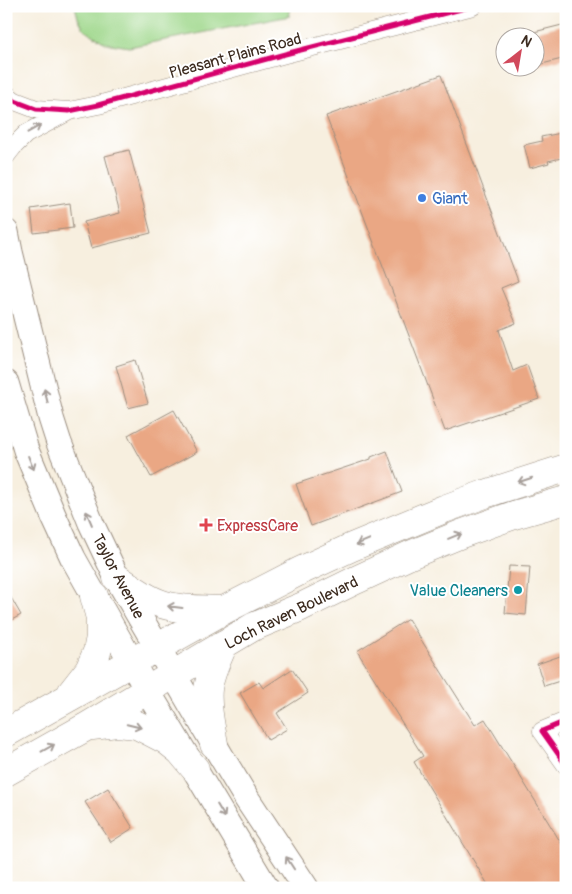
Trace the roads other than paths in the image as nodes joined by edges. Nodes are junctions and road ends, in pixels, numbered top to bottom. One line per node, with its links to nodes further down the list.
1 (473, 6): 3 (street, Pleasant Plains Road)
2 (6, 94): 3 (street, Pleasant Plains Road)
3 (69, 111): 4 (street, Pleasant Plains Road, one-way to 3)
4 (6, 156)
5 (6, 232): 9 (main road, Taylor Avenue, one-way to 5)
6 (6, 383): 10 (main road, Taylor Avenue, one-way to 10)
7 (566, 468): 11 (main road, Loch Raven Boulevard, one-way to 11)
8 (566, 500): 12 (main road, Loch Raven Boulevard, one-way to 8)
9 (117, 578): 11 (main road, one-way to 9); 13 (main road, Taylor Avenue)
10 (94, 596): 14 (main road, Taylor Avenue); 17 (main road)
11 (224, 610): 13 (main road, Loch Raven Boulevard)
12 (224, 644): 15 (main road, Loch Raven Boulevard); 21 (main road)
13 (157, 648): 14 (main road, Loch Raven Boulevard); 15 (main road, Taylor Avenue)
14 (132, 662): 16 (main road, Taylor Avenue); 17 (main road, Loch Raven Boulevard)
15 (173, 674): 16 (main road, Loch Raven Boulevard); 21 (main road, Taylor Avenue)
16 (148, 690): 19 (main road, Loch Raven Boulevard); 23 (main road, Taylor Avenue)
17 (66, 700): 20 (main road, Loch Raven Boulevard)
18 (566, 721): 22 (street)
19 (86, 727): 23 (main road, one-way to 23); 24 (main road, Loch Raven Boulevard, one-way to 19)
20 (6, 733)
21 (214, 744): 26 (main road, Taylor Avenue, one-way to 21)
22 (566, 766)
23 (196, 769): 25 (main road, Taylor Avenue, one-way to 25)
24 (6, 772)
25 (266, 888)
26 (306, 888)

